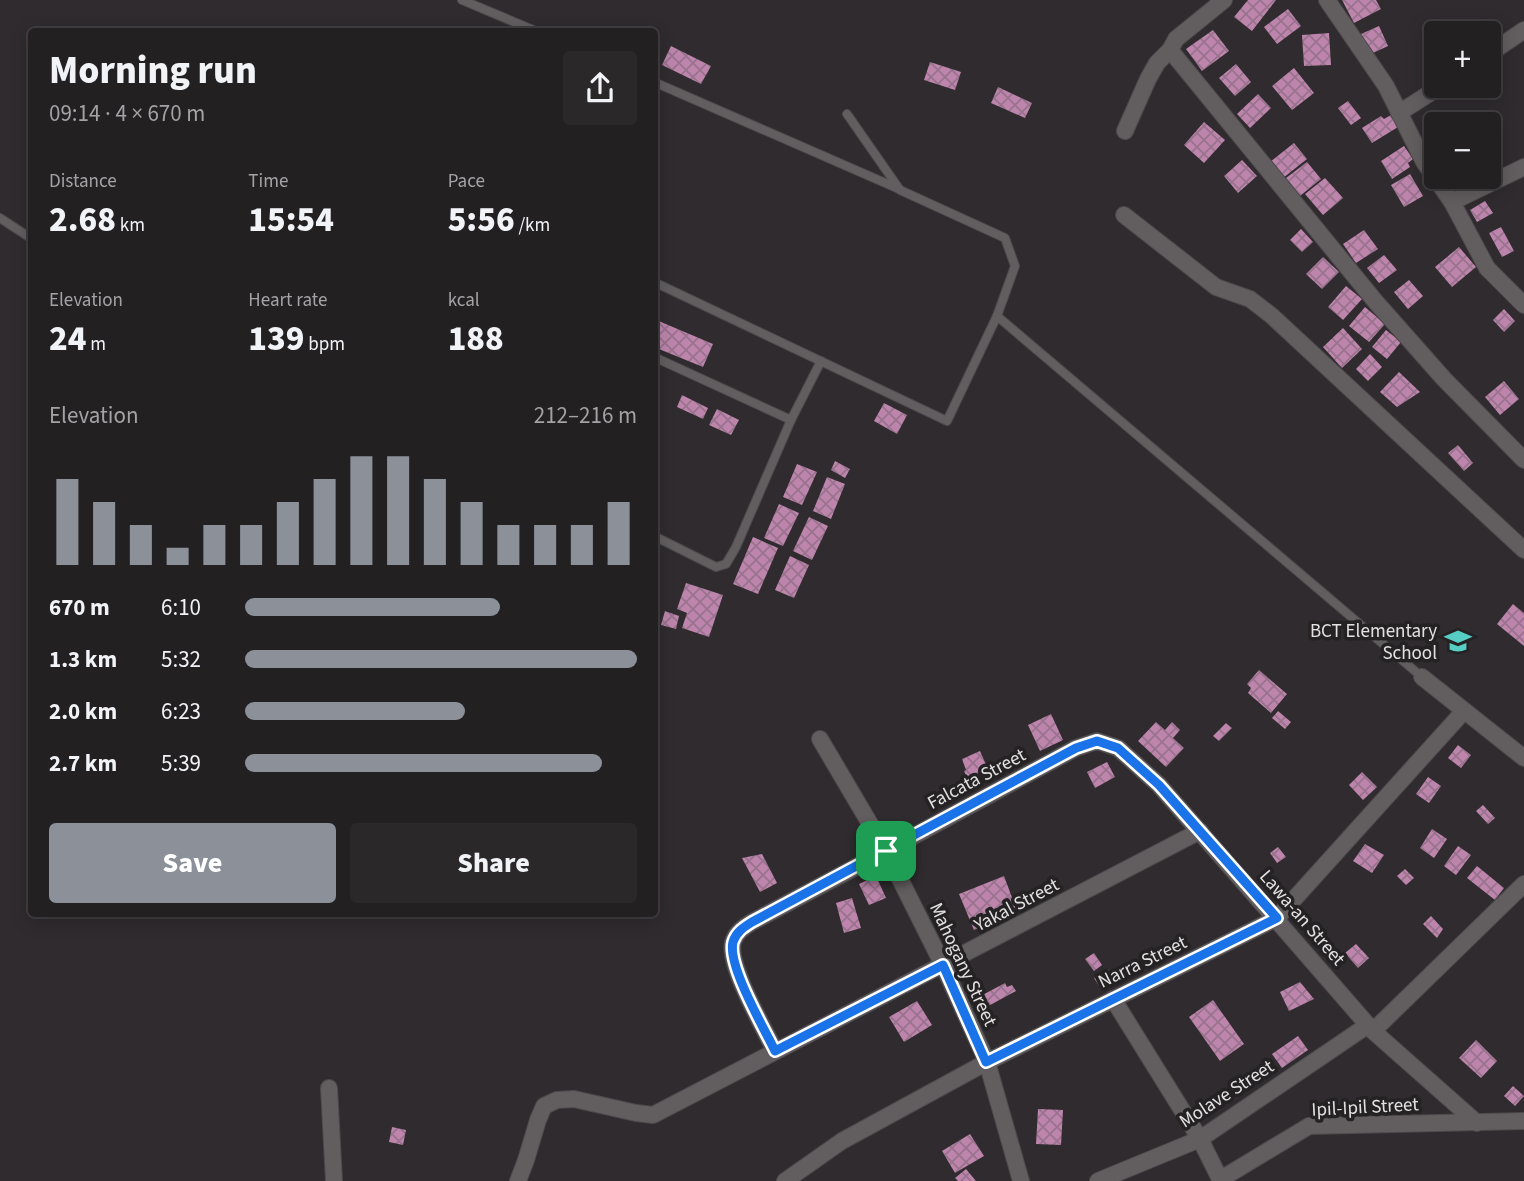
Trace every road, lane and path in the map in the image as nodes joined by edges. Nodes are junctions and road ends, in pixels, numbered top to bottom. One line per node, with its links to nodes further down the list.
1 (462, 0): 4 (lane)
2 (1224, 0): 7 (street)
3 (1327, 0): 10 (street)
4 (528, 28)
5 (1524, 30): 6 (street)
6 (1501, 46)
7 (1170, 50): 12 (street); 25 (street)
8 (658, 84): 14 (lane)
9 (1424, 97): 10 (street)
10 (1399, 113): 15 (street)
11 (847, 114): 14 (lane)
12 (1125, 131)
13 (1524, 167): 15 (street)
14 (900, 190): 21 (lane)
15 (1452, 202): 20 (street)
16 (1124, 215): 27 (street)
17 (0, 218): 18 (lane)
18 (28, 236)
19 (658, 284): 23 (lane)
20 (1524, 305)
21 (997, 316): 23 (lane); 28 (lane)
22 (658, 358): 24 (lane)
23 (821, 361): 24 (lane)
24 (791, 421): 26 (lane)
25 (1524, 460)
26 (658, 538)
27 (1524, 550)
28 (1422, 677): 29 (street)
29 (1464, 710): 32 (street); 36 (street, Narra Street)
30 (820, 739): 34 (street, Mahogany Street)
31 (1097, 741): 33 (street, Lawa-an Street); 34 (street, Falcata Street)
32 (1524, 758)
33 (1200, 831): 36 (street, Lawa-an Street); 37 (street, Yakal Street)
34 (886, 851): 37 (street, Mahogany Street); 40 (street, Falcata Street)
35 (1523, 887): 39 (street, Molave Street)
36 (1277, 918): 38 (street, Narra Street); 39 (street, Lawa-an Street)
37 (943, 965): 40 (street, Yakal Street); 41 (street, Mahogany Street)
38 (1113, 999): 41 (street, Narra Street); 45 (street)
39 (1370, 1028): 44 (street, Lawa-an Street); 45 (street, Molave Street)
40 (775, 1051): 48 (street, Yakal Street)
41 (986, 1062): 49 (street, Narra Street); 50 (street, Mahogany Street)
42 (329, 1088): 47 (street)
43 (1522, 1119): 44 (street, Ipil-Ipil Street)
44 (1478, 1123): 46 (street, Ipil-Ipil Street)
45 (1200, 1139): 46 (street); 51 (street, Molave Street)
46 (1221, 1180)
47 (334, 1181)
48 (518, 1181)
49 (785, 1181)
50 (1021, 1181)
51 (1098, 1181)

